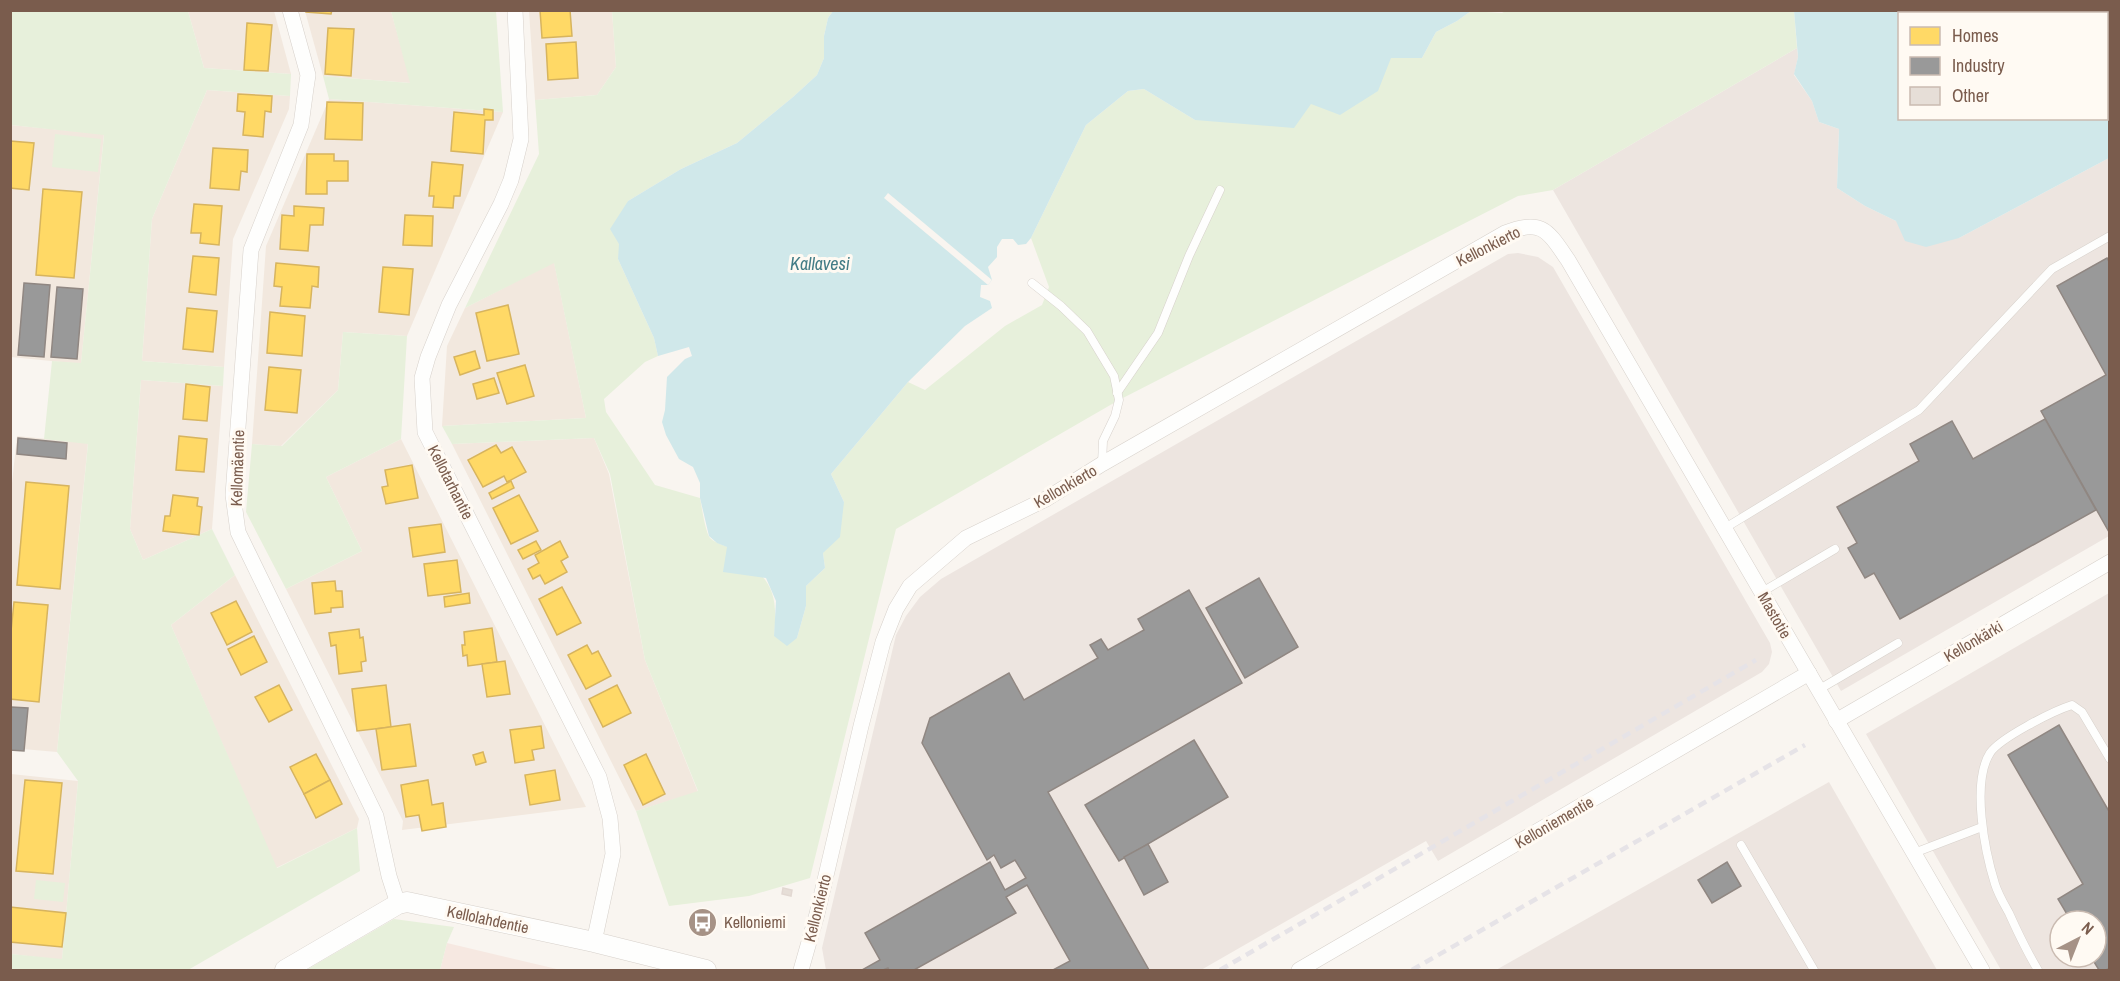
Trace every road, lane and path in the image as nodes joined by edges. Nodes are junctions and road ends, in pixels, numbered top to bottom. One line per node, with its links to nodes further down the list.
1 (290, 10): 21 (street, Kellomäentie)
2 (515, 10): 22 (street, Kellotarhantie)
3 (1220, 190): 7 (lane)
4 (2109, 236): 9 (lane)
5 (1568, 260): 8 (street, Kellonkierto); 9 (street, Mastotie)
6 (1032, 283): 7 (lane)
7 (1117, 393): 8 (lane)
8 (1102, 464): 25 (street, Kellonkierto)
9 (1725, 528): 12 (street, Mastotie)
10 (1835, 549): 12 (lane)
11 (2109, 562): 16 (street, Kellonkärki)
12 (1762, 592): 14 (street, Mastotie)
13 (1898, 643): 15 (lane)
14 (1809, 673): 15 (street, Mastotie); 26 (street, Kelloniementie)
15 (1818, 690): 16 (street, Mastotie)
16 (1836, 721): 20 (street, Mastotie)
17 (2109, 759): 18 (lane)
18 (1982, 827): 20 (lane); 29 (lane)
19 (1741, 845): 27 (lane)
20 (1914, 853): 28 (street, Mastotie)
21 (398, 904): 22 (street, Kellolahdentie); 23 (street)
22 (594, 942): 24 (street, Kellolahdentie)
23 (285, 970)
24 (706, 970)
25 (801, 970)
26 (1299, 970)
27 (1814, 970)
28 (1982, 970)
29 (2038, 970)

